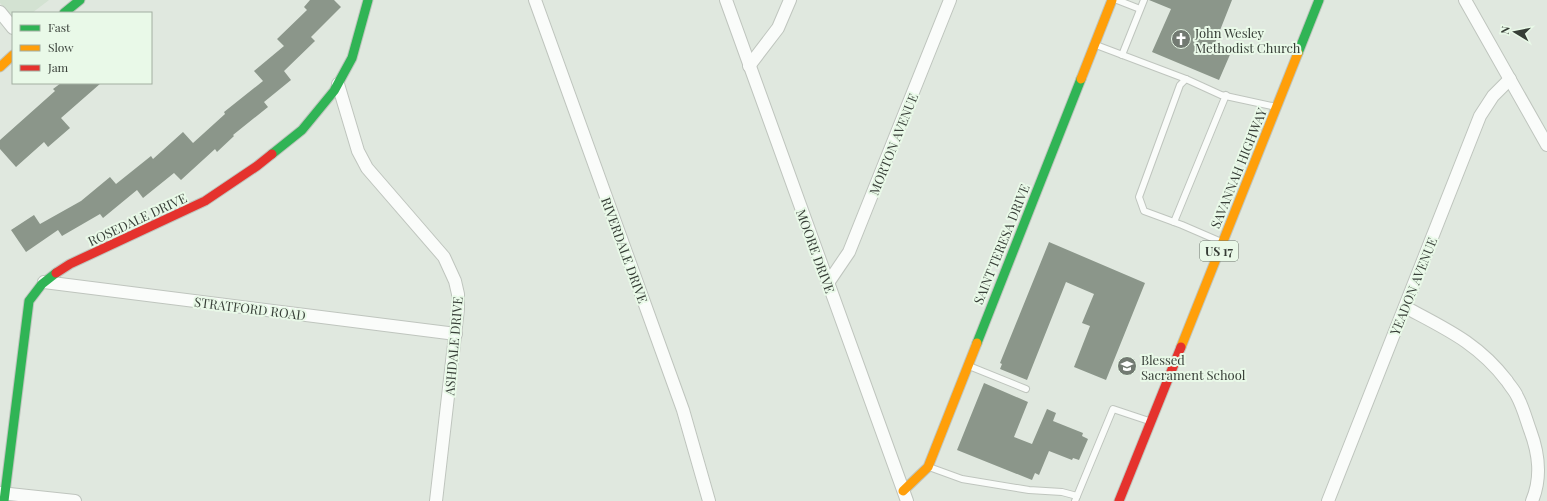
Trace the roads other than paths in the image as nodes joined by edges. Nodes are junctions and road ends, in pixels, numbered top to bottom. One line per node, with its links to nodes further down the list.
1 (80, 0): 14 (main road)
2 (368, 0): 23 (main road, ROSEDALE DRIVE)
3 (534, 0): 42 (street, RIVERDALE DRIVE)
4 (726, 0): 19 (street, MOORE DRIVE)
5 (790, 0): 19 (street)
6 (950, 0): 30 (street, MORTON AVENUE)
7 (1112, 0): 16 (main road, SAINT TERESA DRIVE)
8 (1117, 0): 12 (lane)
9 (1144, 0): 12 (lane)
10 (1319, 0): 25 (main road, SAVANNAH HIGHWAY / US 17)
11 (1465, 0): 22 (street)
12 (1140, 9): 17 (lane)
13 (0, 12): 15 (street)
14 (65, 12)
15 (12, 27)
16 (1094, 44): 17 (lane); 33 (main road, SAINT TERESA DRIVE)
17 (1122, 55): 21 (lane)
18 (12, 56): 20 (main road)
19 (749, 66): 30 (street, MOORE DRIVE)
20 (0, 67)
21 (1186, 79): 24 (lane); 27 (lane)
22 (1510, 79): 26 (street); 31 (street, YEADON AVENUE)
23 (338, 84): 29 (main road, ROSEDALE DRIVE); 32 (street, ASHDALE DRIVE)
24 (1226, 96): 25 (lane); 27 (lane)
25 (1276, 107): 28 (main road, SAVANNAH HIGHWAY / US 17)
26 (1547, 144)
27 (1174, 222): 28 (lane)
28 (1222, 242): 35 (main road, SAVANNAH HIGHWAY / US 17)
29 (44, 282): 32 (street, STRATFORD ROAD); 37 (main road, ROSEDALE DRIVE)
30 (828, 283): 38 (street, MOORE DRIVE)
31 (1405, 307): 44 (street, YEADON AVENUE); 45 (street)
32 (456, 334): 41 (street, ASHDALE DRIVE)
33 (967, 366): 34 (lane); 36 (main road, SAINT TERESA DRIVE)
34 (1026, 389)
35 (1151, 422): 39 (lane); 43 (main road, SAVANNAH HIGHWAY / US 17)
36 (928, 467): 38 (main road, SAINT TERESA DRIVE); 39 (lane)
37 (3, 496): 40 (street)
38 (905, 496)
39 (1076, 499)
40 (75, 501)
41 (436, 501)
42 (710, 501)
43 (1119, 501)
44 (1328, 501)
45 (1532, 501)

